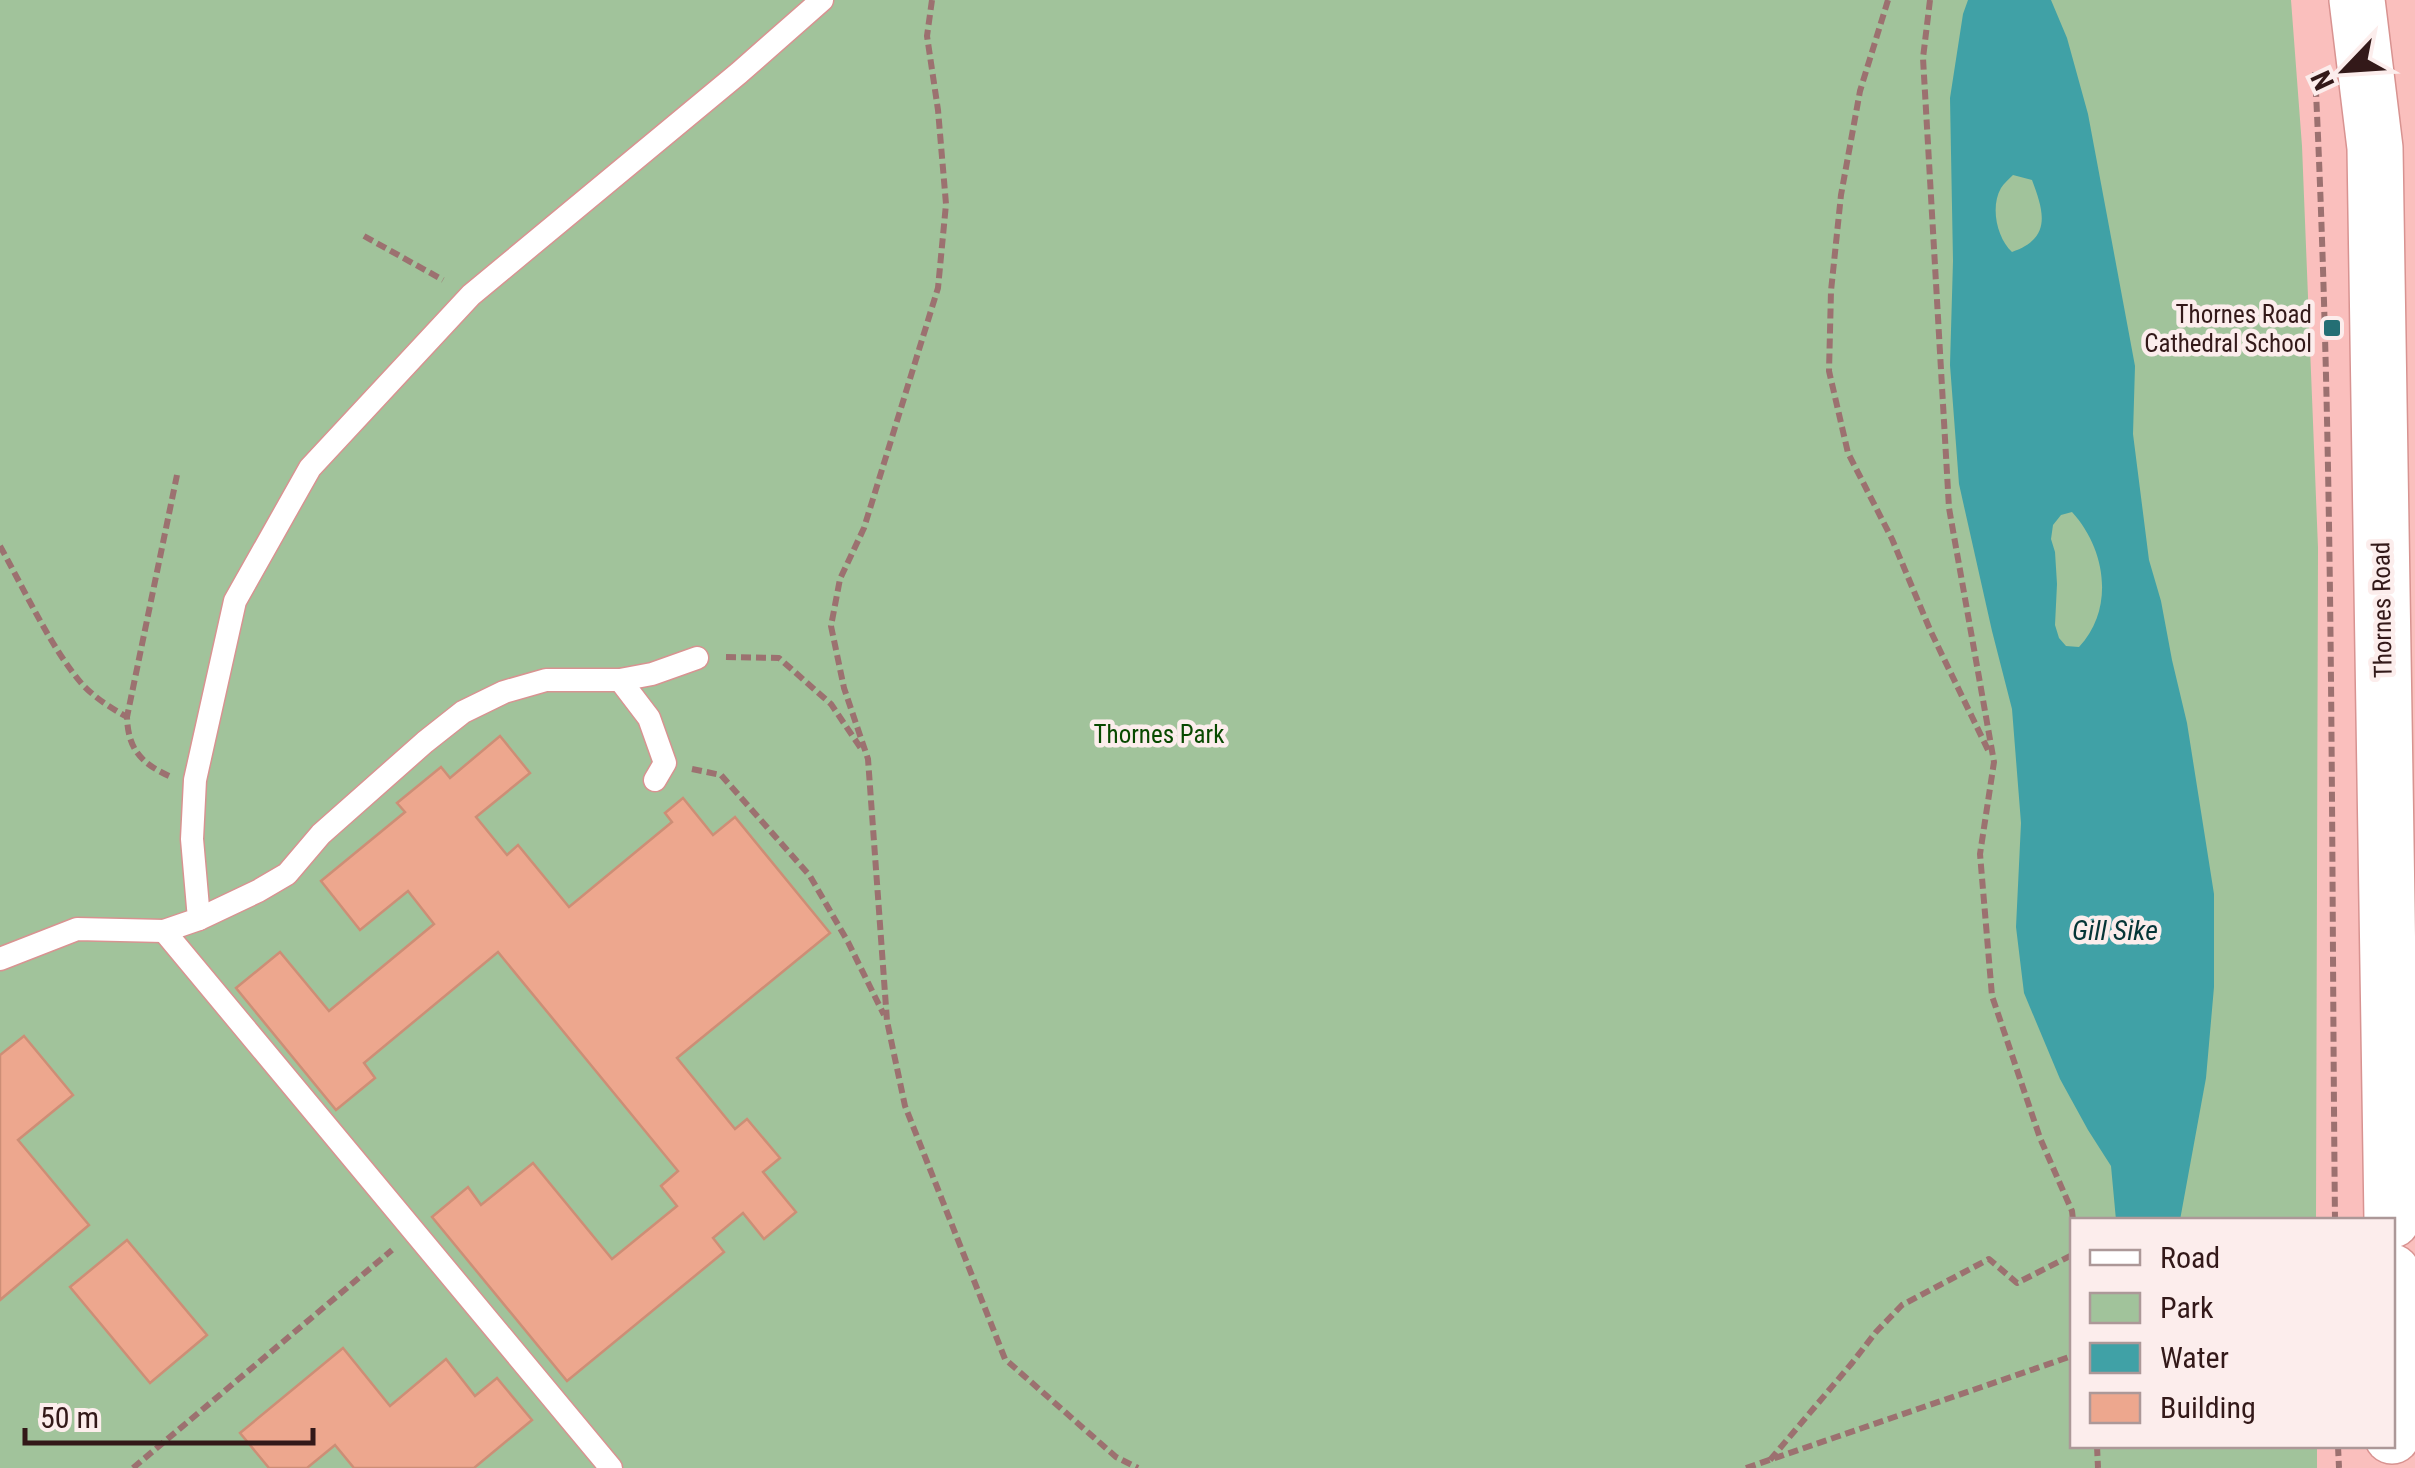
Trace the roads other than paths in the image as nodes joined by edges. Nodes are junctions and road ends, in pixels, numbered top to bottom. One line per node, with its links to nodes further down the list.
1 (822, 0): 6 (lane)
2 (2357, 0): 9 (main road, Thornes Road)
3 (697, 658): 4 (lane)
4 (620, 680): 5 (lane); 6 (lane)
5 (660, 772)
6 (198, 919): 7 (lane)
7 (164, 932): 8 (lane); 10 (lane)
8 (0, 958)
9 (2392, 1218)
10 (611, 1468)

